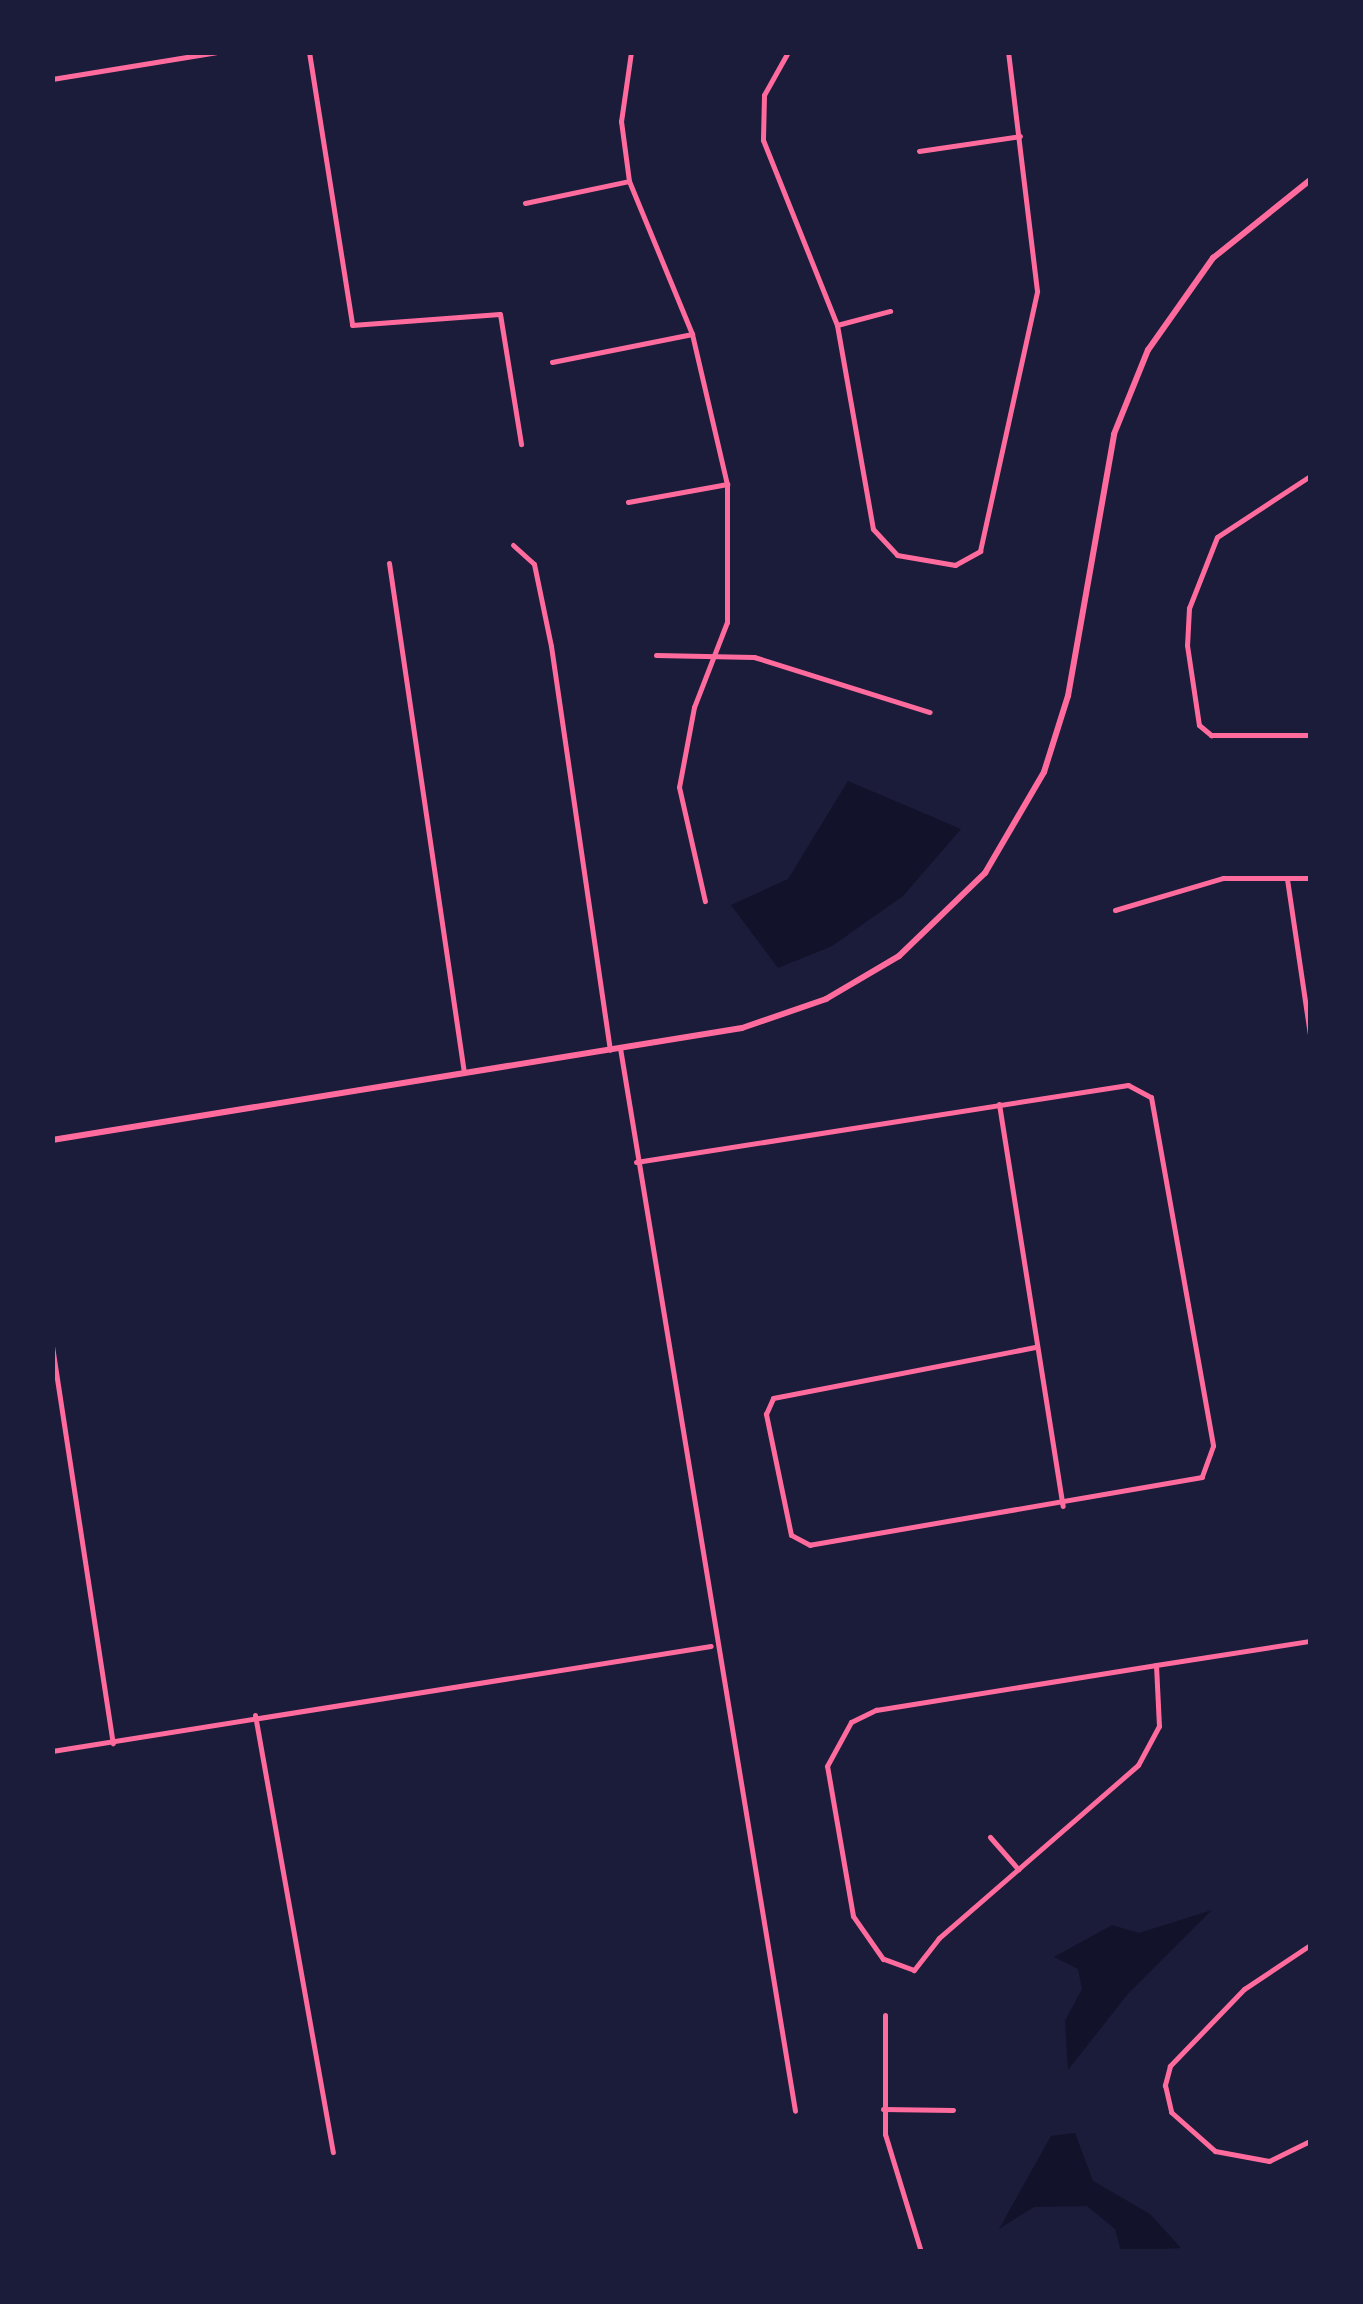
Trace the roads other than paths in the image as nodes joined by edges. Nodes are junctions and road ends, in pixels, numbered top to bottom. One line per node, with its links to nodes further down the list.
1 (216, 52): 6 (street)
2 (309, 52): 16 (street)
3 (788, 52): 13 (street)
4 (1008, 52): 7 (street)
5 (630, 53): 10 (street)
6 (52, 79)
7 (1020, 136): 8 (street); 13 (street)
8 (920, 151)
9 (1310, 180): 31 (street)
10 (629, 181): 11 (street); 14 (street)
11 (525, 203)
12 (890, 310): 13 (street)
13 (837, 325)
14 (692, 334): 15 (street); 18 (street)
15 (552, 362)
16 (521, 444)
17 (1310, 476): 25 (street)
18 (727, 484): 19 (street); 22 (street)
19 (628, 502)
20 (513, 544): 32 (street)
21 (389, 563): 33 (street)
22 (720, 652): 23 (street); 24 (street); 28 (street)
23 (656, 654)
24 (930, 712)
25 (1310, 734)
26 (1287, 878): 27 (street); 29 (street); 30 (street)
27 (1310, 878)
28 (704, 901)
29 (1115, 910)
30 (1310, 1034)
31 (620, 1048): 32 (street); 36 (street)
32 (610, 1050): 33 (street)
33 (464, 1073): 35 (street)
34 (999, 1104): 36 (street); 38 (street); 39 (street)
35 (52, 1140)
36 (636, 1162): 41 (street)
37 (52, 1346): 44 (street)
38 (1035, 1347): 39 (street); 39 (street)
39 (1064, 1507)
40 (1310, 1641): 42 (street)
41 (712, 1646): 43 (street); 52 (street)
42 (1156, 1664): 47 (street); 47 (street)
43 (255, 1716): 44 (street); 54 (street)
44 (114, 1742): 45 (street)
45 (52, 1751)
46 (990, 1837): 47 (street)
47 (1018, 1869)
48 (1310, 1945): 53 (street)
49 (884, 2015): 50 (street)
50 (882, 2110): 51 (street); 55 (street)
51 (953, 2110)
52 (795, 2111)
53 (1310, 2141)
54 (333, 2152)
55 (920, 2252)

